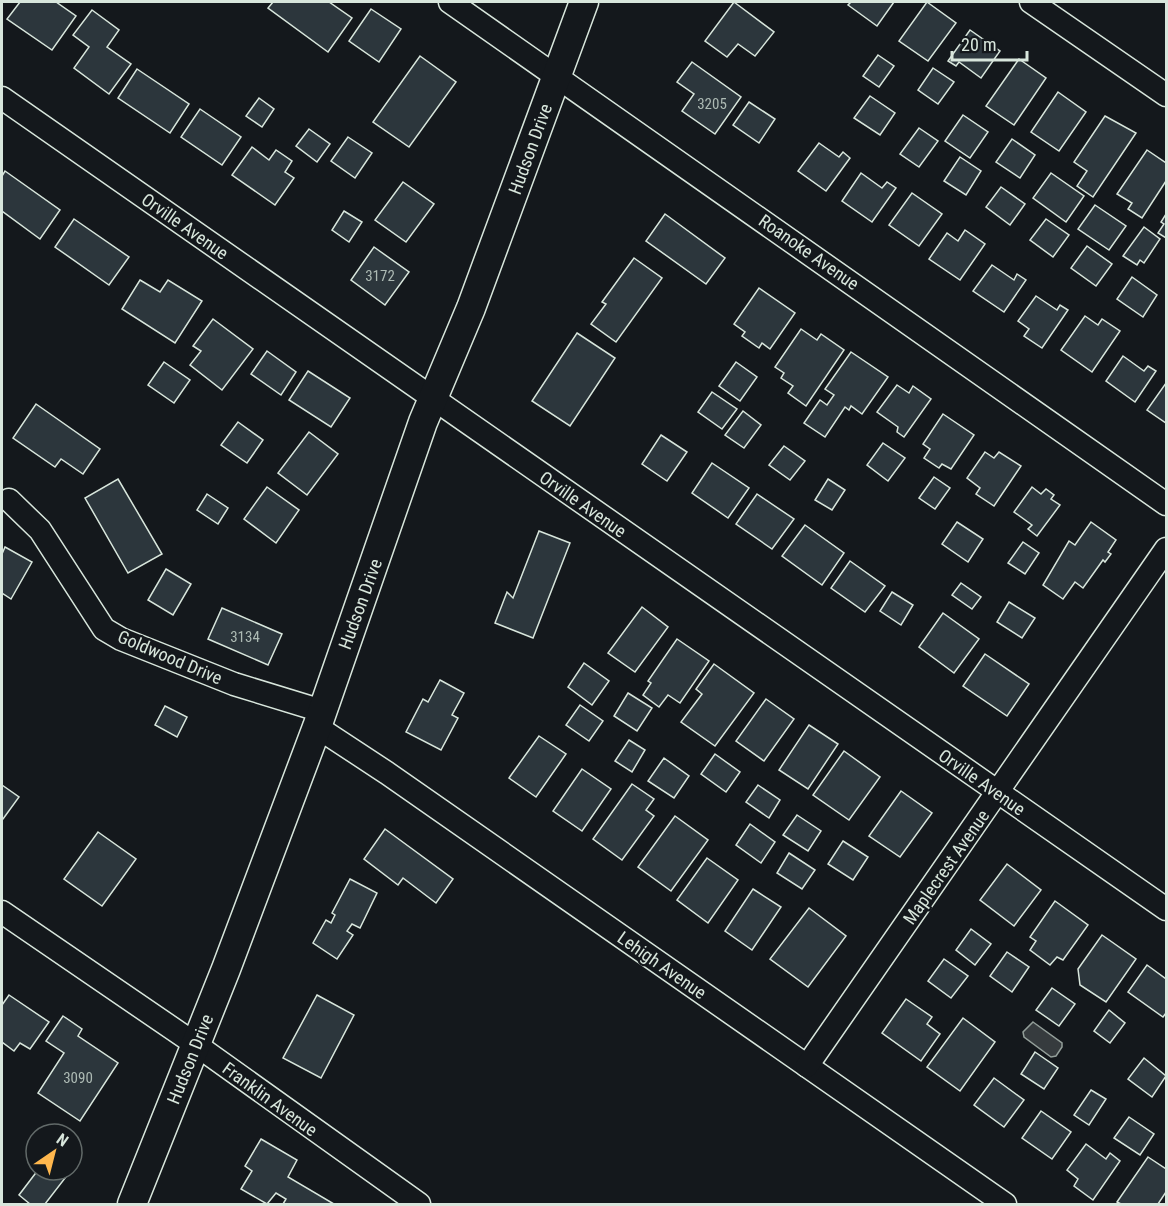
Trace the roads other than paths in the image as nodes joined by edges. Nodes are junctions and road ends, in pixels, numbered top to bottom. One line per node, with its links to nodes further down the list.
1 (450, 2): 4 (street, Roanoke Avenue)
2 (584, 2): 4 (street, Hudson Drive)
3 (1032, 2): 5 (street)
4 (556, 76): 7 (street, Hudson Drive); 9 (street, Roanoke Avenue)
5 (1167, 95)
6 (2, 98): 7 (street, Orville Avenue)
7 (434, 396): 11 (street, Hudson Drive); 12 (street, Orville Avenue)
8 (9, 500): 11 (street, Goldwood Drive)
9 (1167, 504)
10 (1167, 549): 12 (street, Maplecrest Avenue)
11 (320, 719): 15 (street, Hudson Drive); 16 (street, Lehigh Avenue)
12 (998, 794): 13 (street, Orville Avenue); 16 (street, Maplecrest Avenue)
13 (1167, 909)
14 (2, 912): 15 (street, Franklin Avenue)
15 (195, 1044): 17 (street, Hudson Drive); 18 (street, Franklin Avenue)
16 (807, 1066): 19 (street, Lehigh Avenue)
17 (132, 1204)
18 (419, 1204)
19 (1005, 1204)

